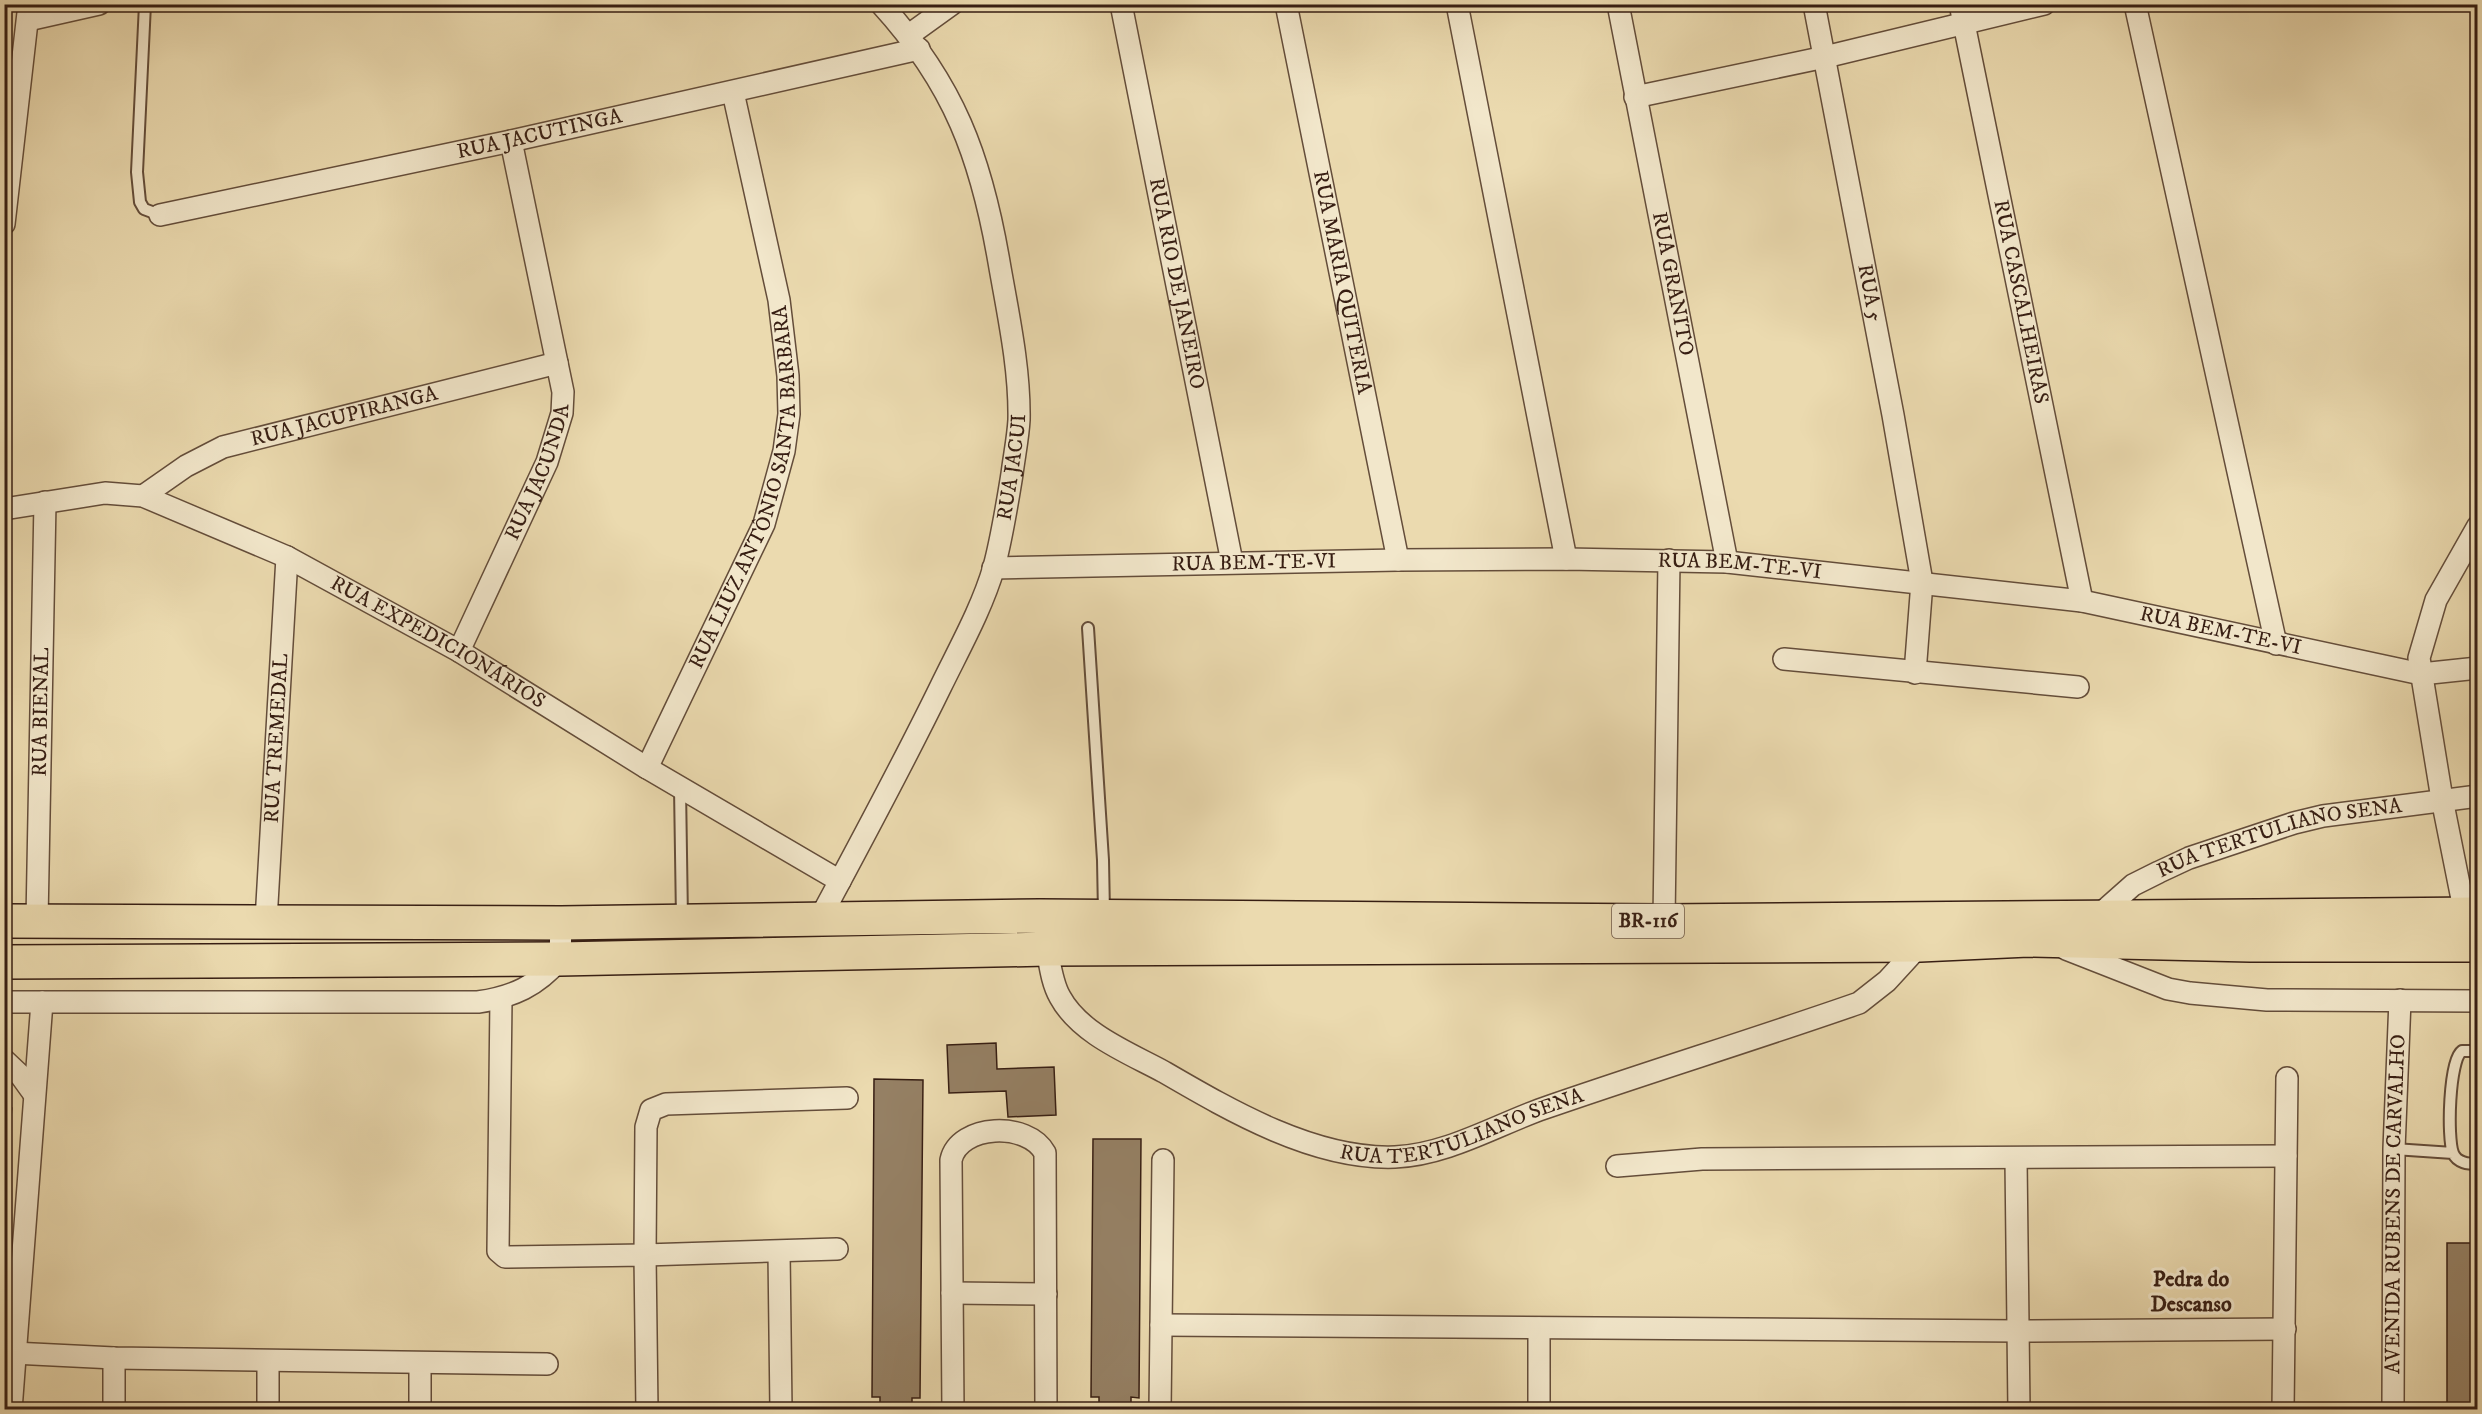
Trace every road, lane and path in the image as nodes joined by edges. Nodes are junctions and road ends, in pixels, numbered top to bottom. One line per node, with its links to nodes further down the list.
1 (99, 4): 12 (street)
2 (145, 4): 19 (lane)
3 (881, 4): 14 (street, RUA JACUI)
4 (952, 4): 14 (street)
5 (1121, 4): 30 (street, RUA RIO DE JANEIRO)
6 (1286, 4): 28 (street, RUA MARIA QUITERIA)
7 (1457, 4): 27 (street)
8 (1618, 4): 17 (street, RUA GRANITO)
9 (1814, 4): 15 (street, RUA 5)
10 (2044, 4): 13 (street)
11 (2135, 4): 36 (street)
12 (29, 12): 20 (street)
13 (1961, 14): 15 (street); 34 (street, RUA CASCALHEIRAS)
14 (914, 42): 16 (street, RUA JACUTINGA); 32 (street, RUA JACUI)
15 (1825, 57): 17 (street); 33 (street, RUA 5)
16 (733, 92): 18 (street, RUA JACUTINGA); 43 (street, RUA LIUZ ANTÔNIO SANTA BARBARA)
17 (1635, 97): 31 (street, RUA GRANITO)
18 (511, 141): 19 (street, RUA JACUTINGA); 21 (street, RUA JACUNDA)
19 (160, 215)
20 (4, 224)
21 (557, 363): 22 (street, RUA JACUPIRANGA); 37 (street, RUA JACUNDA)
22 (142, 496): 23 (street, RUA EXPEDICIONÁRIOS); 26 (street, RUA EXPEDICIONÁRIOS)
23 (45, 502): 24 (street, RUA EXPEDICIONÁRIOS); 51 (street, RUA BIENAL)
24 (4, 509)
25 (2478, 526): 41 (street)
26 (287, 557): 37 (street, RUA EXPEDICIONÁRIOS); 54 (street, RUA TREMEDAL)
27 (1566, 558): 28 (street, RUA BEM-TE-VI); 29 (street, RUA BEM-TE-VI)
28 (1398, 560): 30 (street, RUA BEM-TE-VI)
29 (1669, 560): 31 (street, RUA BEM-TE-VI); 56 (street)
30 (1232, 562): 32 (street, RUA BEM-TE-VI)
31 (1727, 562): 33 (street, RUA BEM-TE-VI)
32 (993, 568): 47 (street, RUA JACUI)
33 (1922, 582): 34 (street, RUA BEM-TE-VI); 40 (street, RUA 5)
34 (2082, 601): 36 (street, RUA BEM-TE-VI)
35 (1088, 628): 50 (lane)
36 (2276, 644): 41 (street, RUA BEM-TE-VI)
37 (459, 651): 43 (street, RUA EXPEDICIONÁRIOS)
38 (1784, 659): 40 (street)
39 (2478, 668): 41 (street, RUA BEM-TE-VI)
40 (1915, 674): 42 (street)
41 (2421, 674): 46 (street)
42 (2078, 687)
43 (647, 768): 44 (street, RUA EXPEDICIONÁRIOS)
44 (680, 787): 47 (street, RUA EXPEDICIONÁRIOS); 55 (lane)
45 (2478, 796): 46 (street, RUA TERTULIANO SENA)
46 (2442, 799): 48 (street); 49 (street, RUA TERTULIANO SENA)
47 (840, 881): 52 (street, RUA JACUI)
48 (2471, 914): 49 (highway, BR-116)
49 (2098, 916): 56 (highway, BR-116)
50 (1104, 917): 52 (highway, BR-116); 56 (highway, BR-116)
51 (37, 920): 53 (highway); 54 (highway)
52 (819, 920): 55 (highway)
53 (4, 921)
54 (266, 921): 57 (highway)
55 (682, 921): 57 (highway)
56 (1664, 921)
57 (561, 923): 62 (street)
58 (2028, 940): 59 (highway); 60 (highway); 65 (street)
59 (1920, 945): 61 (highway); 61 (street, RUA TERTULIANO SENA)
60 (2478, 945)
61 (1047, 949): 62 (highway)
62 (560, 959): 63 (highway); 64 (street)
63 (4, 962)
64 (501, 999): 68 (street); 83 (street)
65 (2400, 1000): 66 (street); 74 (street, AVENIDA RUBENS DE CARVALHO)
66 (2478, 1001)
67 (4, 1002): 68 (street)
68 (42, 1002): 72 (street)
69 (2478, 1051): 75 (lane)
70 (4, 1060): 72 (street)
71 (2287, 1078): 76 (street)
72 (34, 1094): 90 (street)
73 (847, 1098): 83 (street)
74 (2394, 1149): 75 (lane); 107 (street, AVENIDA RUBENS DE CARVALHO)
75 (2453, 1153): 79 (lane)
76 (2286, 1156): 78 (street); 88 (street)
77 (1163, 1160): 86 (street)
78 (2016, 1160): 80 (street); 89 (street)
79 (2478, 1164)
80 (1617, 1166)
81 (837, 1249): 82 (street)
82 (779, 1252): 83 (street); 100 (street)
83 (645, 1255): 99 (street)
84 (952, 1293): 85 (street); 85 (street); 101 (street)
85 (1046, 1294): 102 (street)
86 (1161, 1325): 87 (street); 103 (street)
87 (1539, 1328): 89 (street); 104 (street)
88 (2285, 1329): 89 (street); 106 (street)
89 (2020, 1331): 105 (street)
90 (13, 1353): 91 (street); 95 (street)
91 (114, 1358): 92 (street); 96 (street)
92 (268, 1361): 93 (street); 97 (street)
93 (420, 1363): 94 (street); 98 (street)
94 (547, 1364)
95 (11, 1410)
96 (114, 1410)
97 (267, 1410)
98 (420, 1410)
99 (647, 1410)
100 (781, 1410)
101 (953, 1410)
102 (1046, 1410)
103 (1160, 1410)
104 (1539, 1410)
105 (2019, 1410)
106 (2283, 1410)
107 (2393, 1410)

